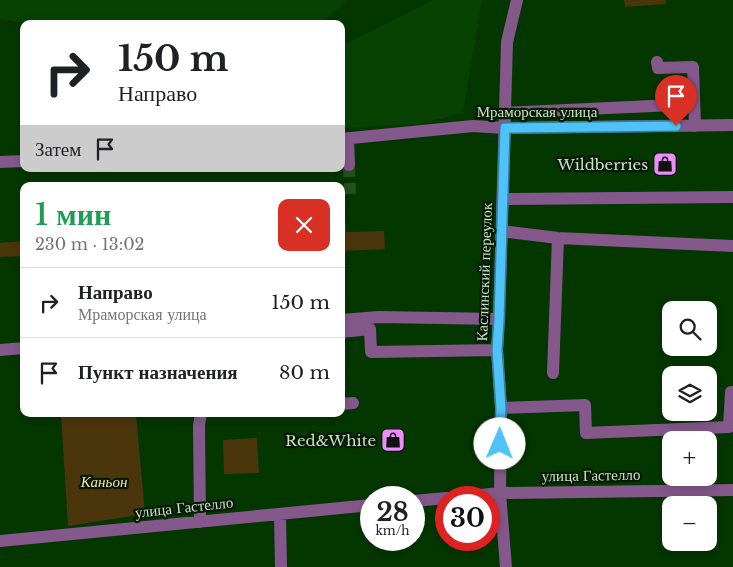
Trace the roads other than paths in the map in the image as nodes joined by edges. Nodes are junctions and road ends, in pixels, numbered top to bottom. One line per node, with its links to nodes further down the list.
1 (517, 0): 4 (street, Каслинский переулок)
2 (657, 62): 3 (street)
3 (694, 104): 4 (street); 5 (street)
4 (505, 113): 7 (street, Каслинский переулок)
5 (695, 126): 6 (street, Мраморская улица); 7 (street, Мраморская улица)
6 (733, 126)
7 (505, 128): 8 (street, Мраморская улица); 13 (street, Каслинский переулок)
8 (345, 138): 11 (street)
9 (20, 161): 10 (street)
10 (0, 162)
11 (349, 165)
12 (733, 197): 13 (street)
13 (503, 198): 14 (street, Каслинский переулок)
14 (502, 231): 15 (street); 17 (street, Каслинский переулок)
15 (558, 238): 16 (street); 23 (street)
16 (733, 246)
17 (499, 319): 18 (street); 22 (street, Каслинский переулок)
18 (345, 320)
19 (345, 332): 22 (street)
20 (20, 348): 21 (street)
21 (0, 350)
22 (497, 350): 25 (street, Каслинский переулок)
23 (553, 373)
24 (731, 392): 25 (street)
25 (501, 408): 28 (street, Каслинский переулок)
26 (200, 417): 31 (street)
27 (733, 490): 28 (street, улица Гастелло)
28 (500, 493): 34 (street, Каслинский переулок)
29 (360, 506): 30 (street, улица Гастелло)
30 (280, 514): 31 (street, улица Гастелло); 33 (street)
31 (200, 522): 32 (street, улица Гастелло)
32 (0, 541)
33 (281, 567)
34 (506, 567)

